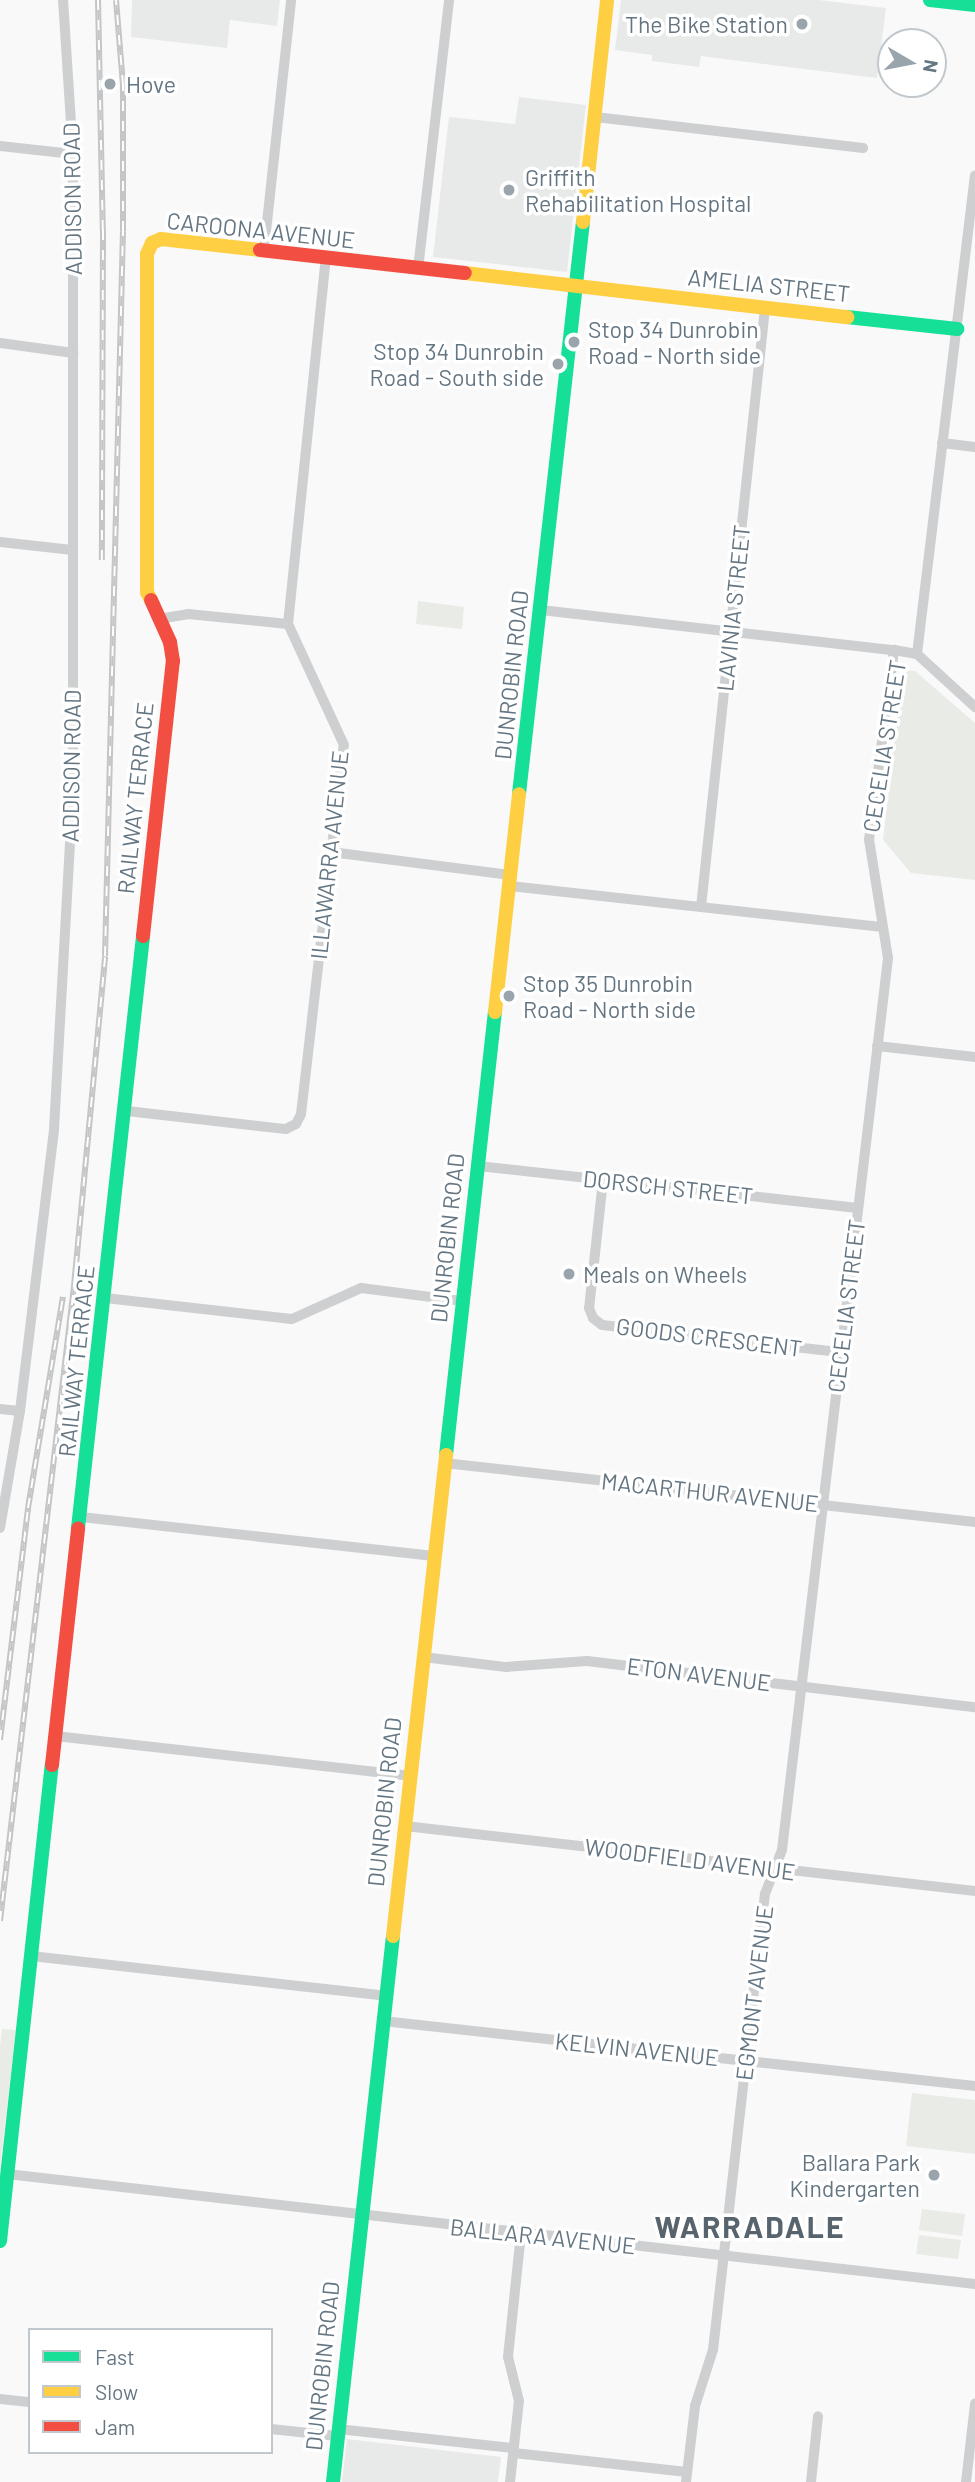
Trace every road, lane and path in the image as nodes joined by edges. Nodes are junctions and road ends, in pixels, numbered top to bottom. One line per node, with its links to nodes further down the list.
1 (64, 0): 10 (street, ADDISON ROAD)
2 (291, 0): 12 (street)
3 (449, 0): 14 (street)
4 (607, 0): 7 (street, DUNROBIN ROAD)
5 (930, 0): 6 (street)
6 (975, 5)
7 (595, 117): 9 (street); 15 (street, DUNROBIN ROAD)
8 (0, 146): 10 (street)
9 (863, 148)
10 (73, 154): 19 (street, ADDISON ROAD)
11 (975, 176): 17 (street, CECELIA STREET)
12 (264, 250): 13 (street, CAROONA AVENUE); 25 (street, CAROONA AVENUE)
13 (326, 258): 14 (street, CAROONA AVENUE); 26 (street)
14 (418, 269): 15 (street, CAROONA AVENUE)
15 (577, 287): 16 (street, AMELIA STREET); 24 (street, DUNROBIN ROAD)
16 (765, 308): 17 (street, AMELIA STREET); 27 (street, LAVINIA STREET)
17 (957, 329): 20 (street, CECELIA STREET)
18 (0, 343): 19 (street)
19 (73, 353): 23 (street, ADDISON ROAD)
20 (942, 443): 21 (street); 29 (street, CECELIA STREET)
21 (975, 447)
22 (0, 542): 23 (street)
23 (74, 551): 45 (street, ADDISON ROAD)
24 (541, 610): 27 (street); 32 (street, DUNROBIN ROAD)
25 (159, 619): 26 (street); 37 (street, RAILWAY TERRACE)
26 (288, 624): 31 (street, ILLAWARRA AVENUE)
27 (730, 631): 28 (street); 33 (street, LAVINIA STREET)
28 (894, 650): 29 (street, CECELIA STREET); 34 (street, CECELIA STREET)
29 (917, 654): 30 (street)
30 (975, 707)
31 (331, 852): 32 (street); 37 (street, ILLAWARRA AVENUE)
32 (510, 880): 33 (street); 38 (street, DUNROBIN ROAD)
33 (701, 907): 34 (street)
34 (883, 927): 35 (street, CECELIA STREET)
35 (877, 1045): 36 (street); 40 (street, CECELIA STREET)
36 (975, 1057)
37 (127, 1111): 41 (street, RAILWAY TERRACE)
38 (478, 1166): 39 (street, DORSCH STREET); 42 (street, DUNROBIN ROAD)
39 (603, 1180): 40 (street, DORSCH STREET); 43 (street, GOODS CRESCENT)
40 (858, 1208): 43 (street, CECELIA STREET)
41 (105, 1298): 42 (street); 48 (street, RAILWAY TERRACE)
42 (463, 1301): 46 (street, DUNROBIN ROAD)
43 (840, 1352): 47 (street, CECELIA STREET)
44 (0, 1409): 45 (street)
45 (20, 1411): 50 (street, ADDISON ROAD)
46 (444, 1463): 47 (street, MACARTHUR AVENUE); 51 (street, DUNROBIN ROAD)
47 (822, 1505): 49 (street, MACARTHUR AVENUE); 53 (street, EGMONT AVENUE)
48 (81, 1517): 51 (street); 55 (street, RAILWAY TERRACE)
49 (975, 1522)
50 (0, 1528)
51 (434, 1556): 52 (street, DUNROBIN ROAD)
52 (423, 1657): 53 (street, ETON AVENUE); 56 (street, DUNROBIN ROAD)
53 (800, 1686): 54 (street, ETON AVENUE); 58 (street, EGMONT AVENUE)
54 (975, 1707)
55 (55, 1736): 56 (street); 60 (street, RAILWAY TERRACE)
56 (410, 1776): 57 (street, DUNROBIN ROAD)
57 (405, 1826): 58 (street, WOODFIELD AVENUE); 61 (street, DUNROBIN ROAD)
58 (775, 1868): 59 (street, WOODFIELD AVENUE); 63 (street, EGMONT AVENUE)
59 (975, 1891)
60 (31, 1956): 61 (street); 65 (street, RAILWAY TERRACE)
61 (386, 1996): 62 (street, DUNROBIN ROAD)
62 (383, 2021): 63 (street, KELVIN AVENUE); 66 (street, DUNROBIN ROAD)
63 (746, 2062): 64 (street, KELVIN AVENUE); 69 (street, EGMONT AVENUE)
64 (975, 2086)
65 (7, 2174): 66 (street, BALLARA AVENUE); 68 (street, RAILWAY TERRACE)
66 (362, 2217): 67 (street, BALLARA AVENUE); 76 (street, DUNROBIN ROAD)
67 (521, 2234): 69 (street, BALLARA AVENUE); 77 (street)
68 (0, 2241)
69 (724, 2256): 70 (street, BALLARA AVENUE); 78 (street, EGMONT AVENUE)
70 (975, 2284)
71 (0, 2399): 72 (street)
72 (28, 2402)
73 (975, 2404): 82 (street)
74 (818, 2416): 81 (street)
75 (273, 2429): 76 (street)
76 (338, 2432): 77 (street); 79 (street, DUNROBIN ROAD)
77 (514, 2450): 78 (street); 80 (street)
78 (687, 2477)
79 (332, 2482)
80 (510, 2482)
81 (811, 2482)
82 (966, 2482)

